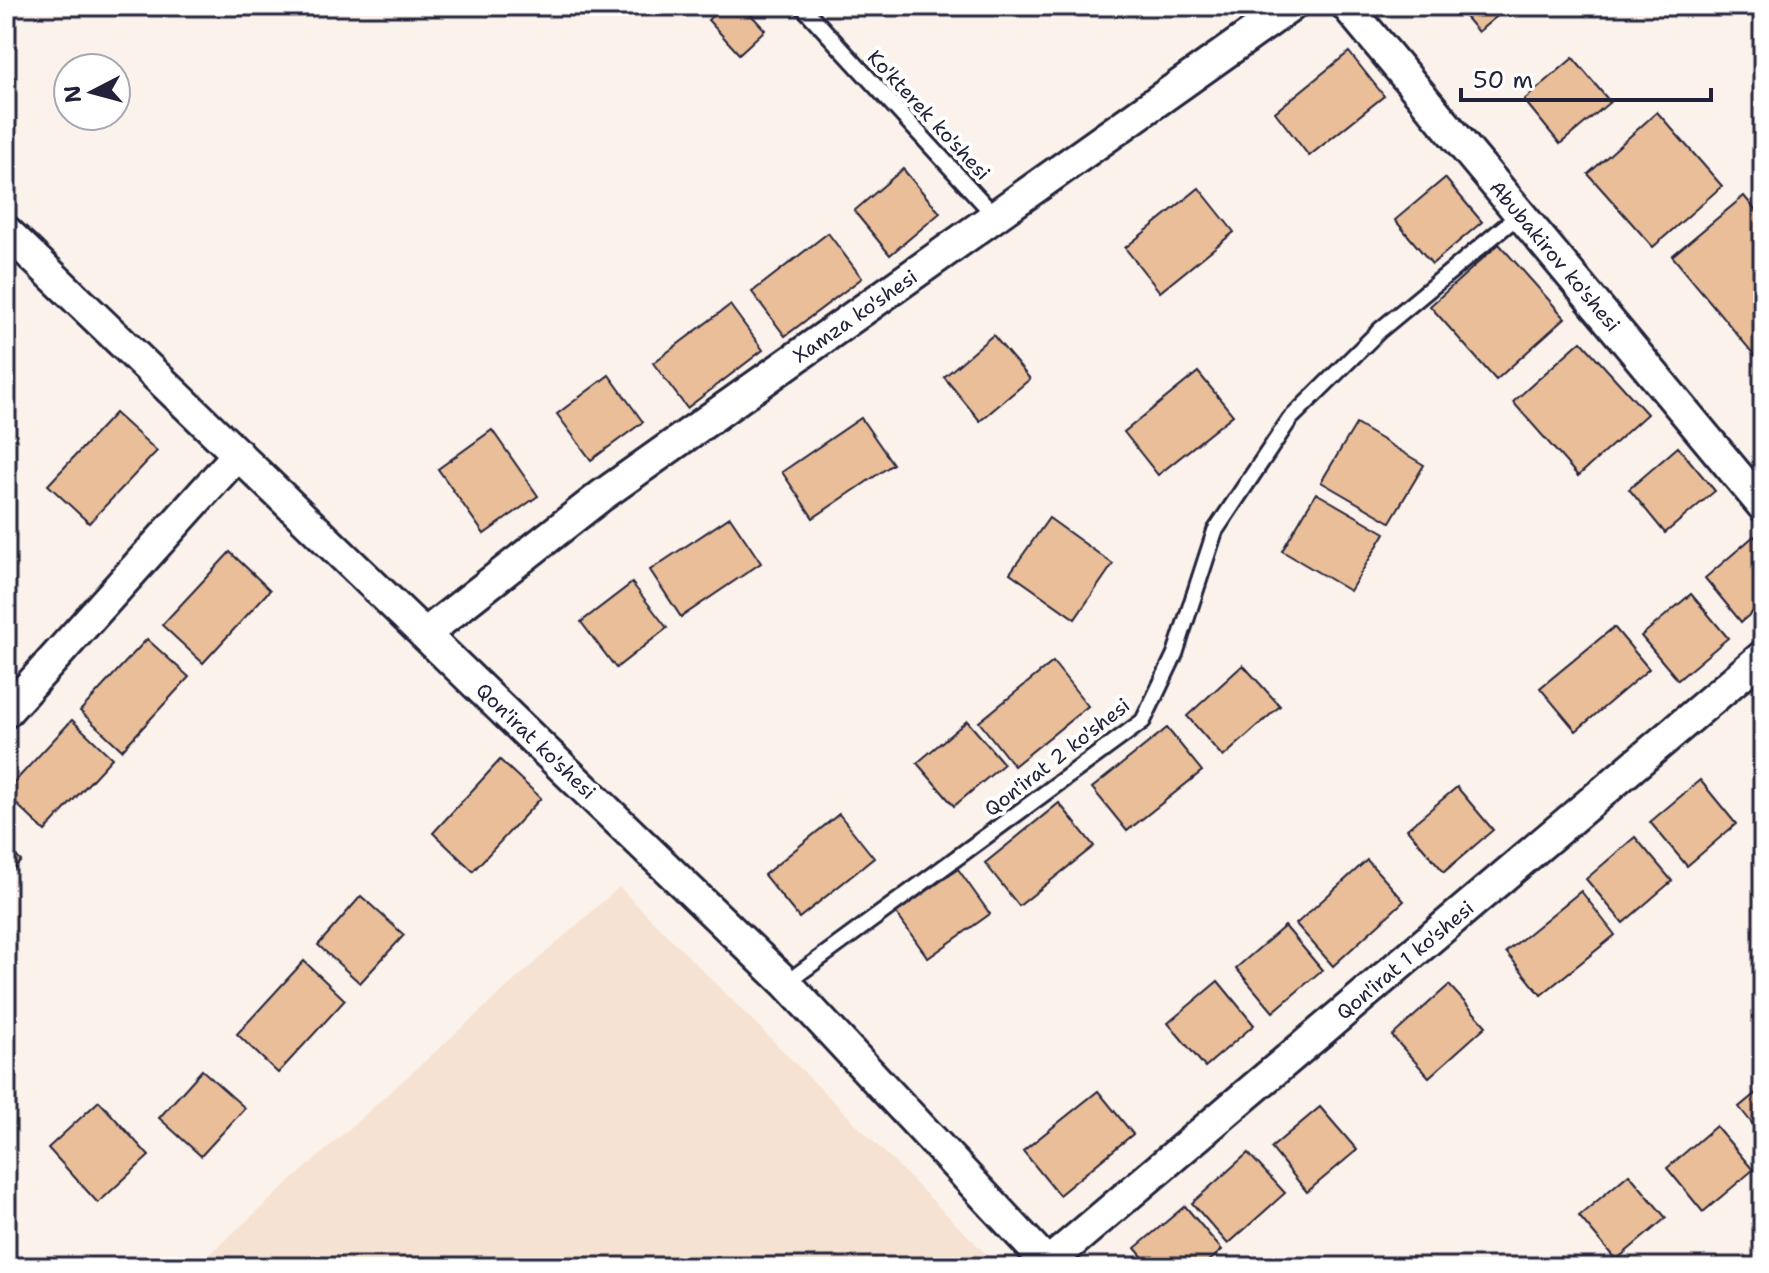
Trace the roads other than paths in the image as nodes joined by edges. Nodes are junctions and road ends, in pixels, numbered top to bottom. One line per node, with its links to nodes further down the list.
1 (802, 6): 5 (lane, Ko'kterek ko'shesi)
2 (1291, 6): 5 (street, Xamza ko'shesi)
3 (1347, 6): 4 (street, Abubakirov ko'shesi)
4 (1520, 214): 8 (street, Abubakirov ko'shesi); 12 (lane, Qon'irat 2 ko'shesi)
5 (995, 216): 9 (street, Xamza ko'shesi)
6 (6, 231): 7 (street, Qon'irat ko'shesi)
7 (238, 454): 9 (street, Qon'irat ko'shesi); 11 (street)
8 (1763, 506)
9 (425, 634): 12 (street, Qon'irat ko'shesi)
10 (1763, 656): 13 (street, Qon'irat 1 ko'shesi)
11 (6, 712)
12 (786, 983): 13 (street, Qon'irat ko'shesi)
13 (1049, 1265)

